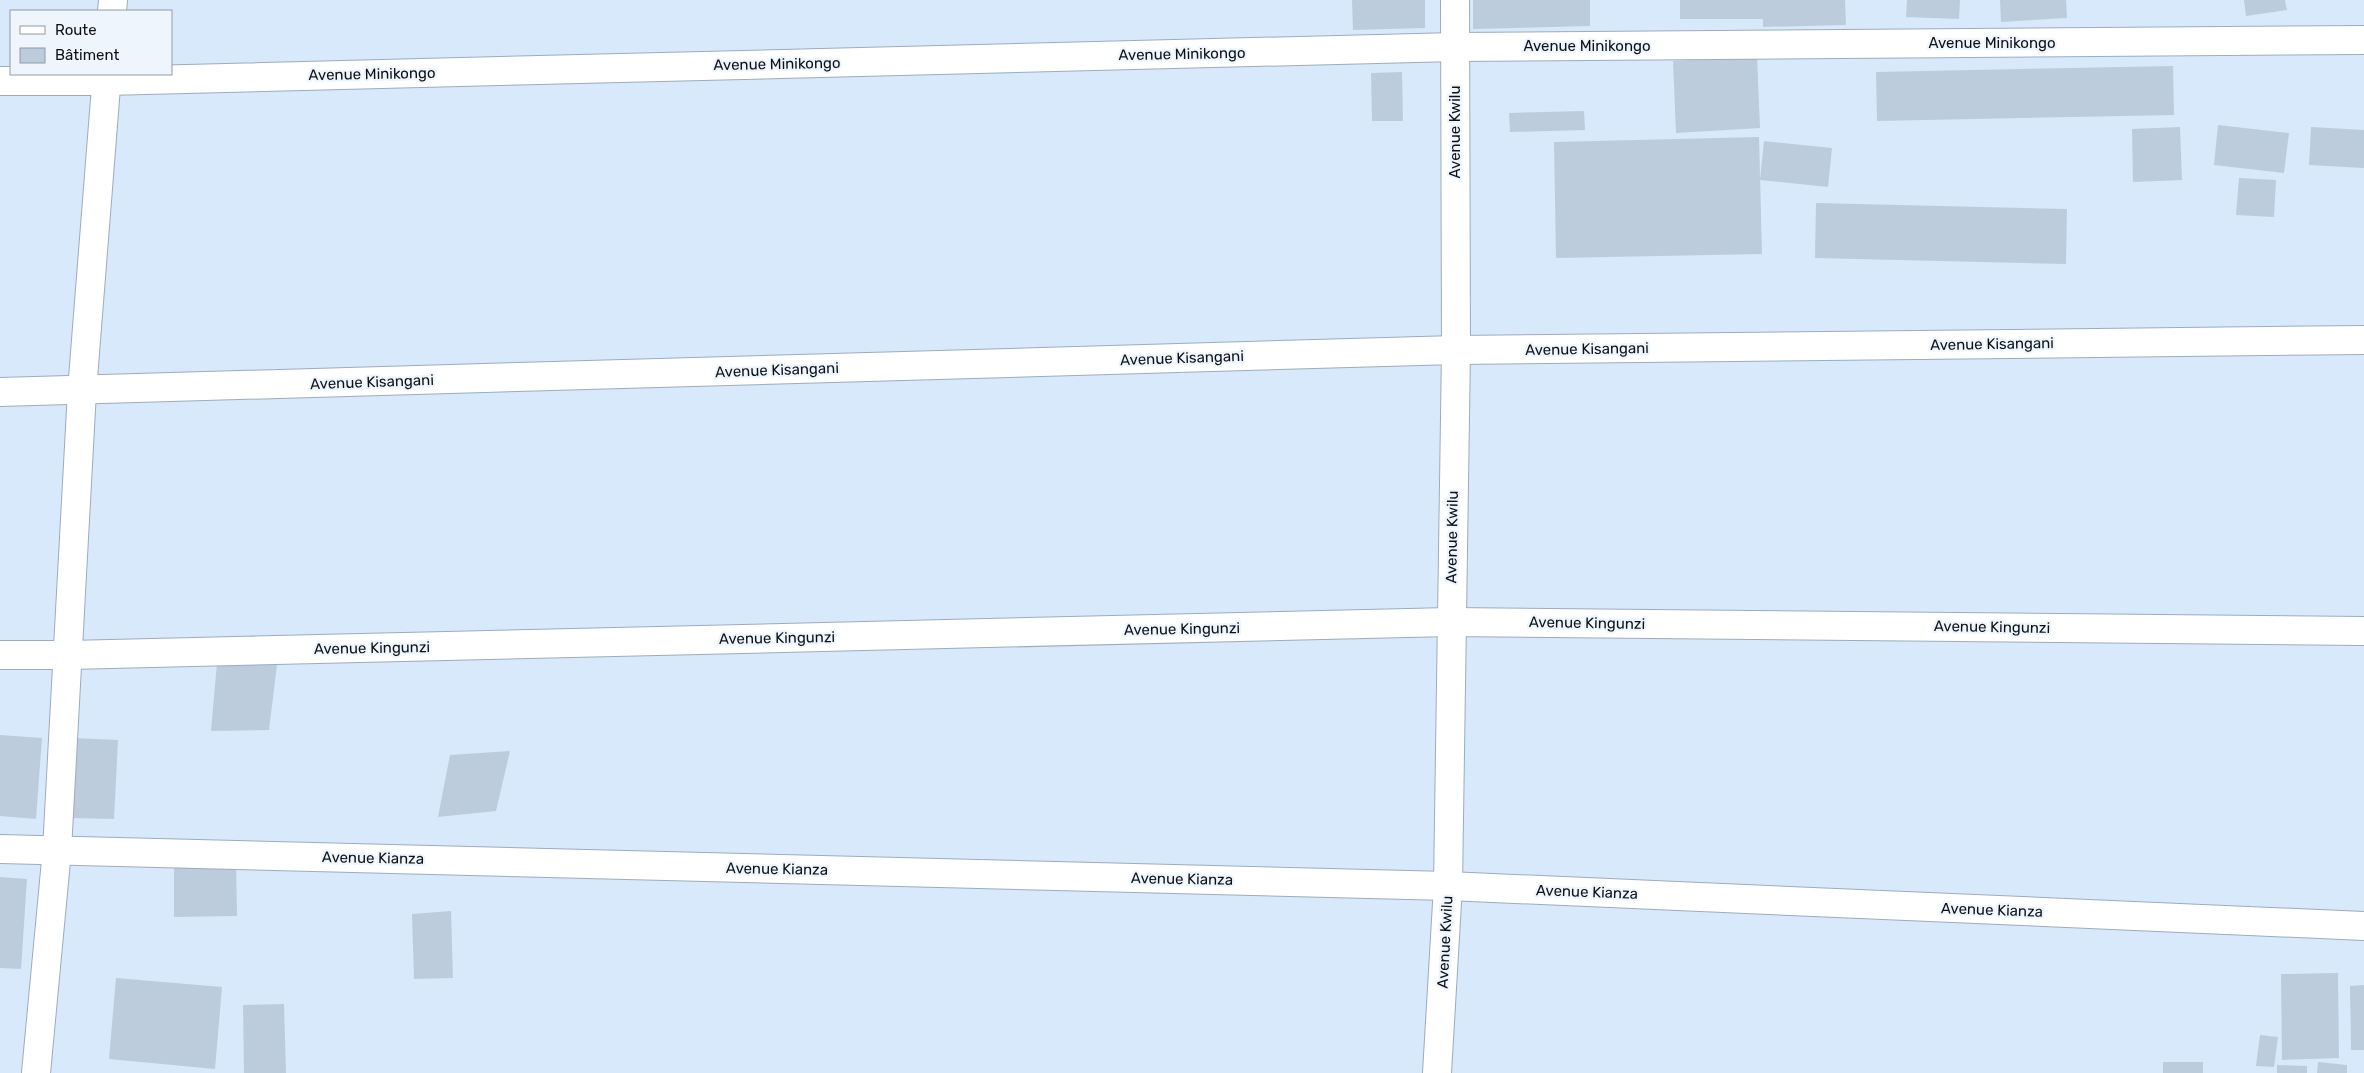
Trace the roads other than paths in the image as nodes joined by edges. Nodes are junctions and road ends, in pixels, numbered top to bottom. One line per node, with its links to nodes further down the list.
1 (1455, 0): 3 (street, Avenue Kwilu)
2 (2364, 40): 3 (street, Avenue Minikongo)
3 (1455, 47): 4 (street, Avenue Minikongo); 7 (street, Avenue Kwilu)
4 (106, 77): 5 (street, Avenue Minikongo); 8 (street)
5 (0, 81)
6 (2364, 340): 7 (street, Avenue Kisangani)
7 (1456, 350): 8 (street, Avenue Kisangani); 10 (street, Avenue Kwilu)
8 (82, 391): 9 (street, Avenue Kisangani); 13 (street)
9 (0, 392)
10 (1450, 622): 11 (street, Avenue Kingunzi); 13 (street, Avenue Kingunzi); 16 (street, Avenue Kwilu)
11 (2364, 631)
12 (0, 654): 13 (street, Avenue Kingunzi)
13 (69, 655): 15 (street)
14 (0, 849): 15 (street, Avenue Kianza)
15 (57, 850): 16 (street, Avenue Kianza); 18 (street)
16 (1448, 886): 17 (street, Avenue Kianza); 19 (street, Avenue Kwilu)
17 (2364, 926)
18 (36, 1073)
19 (1437, 1073)

